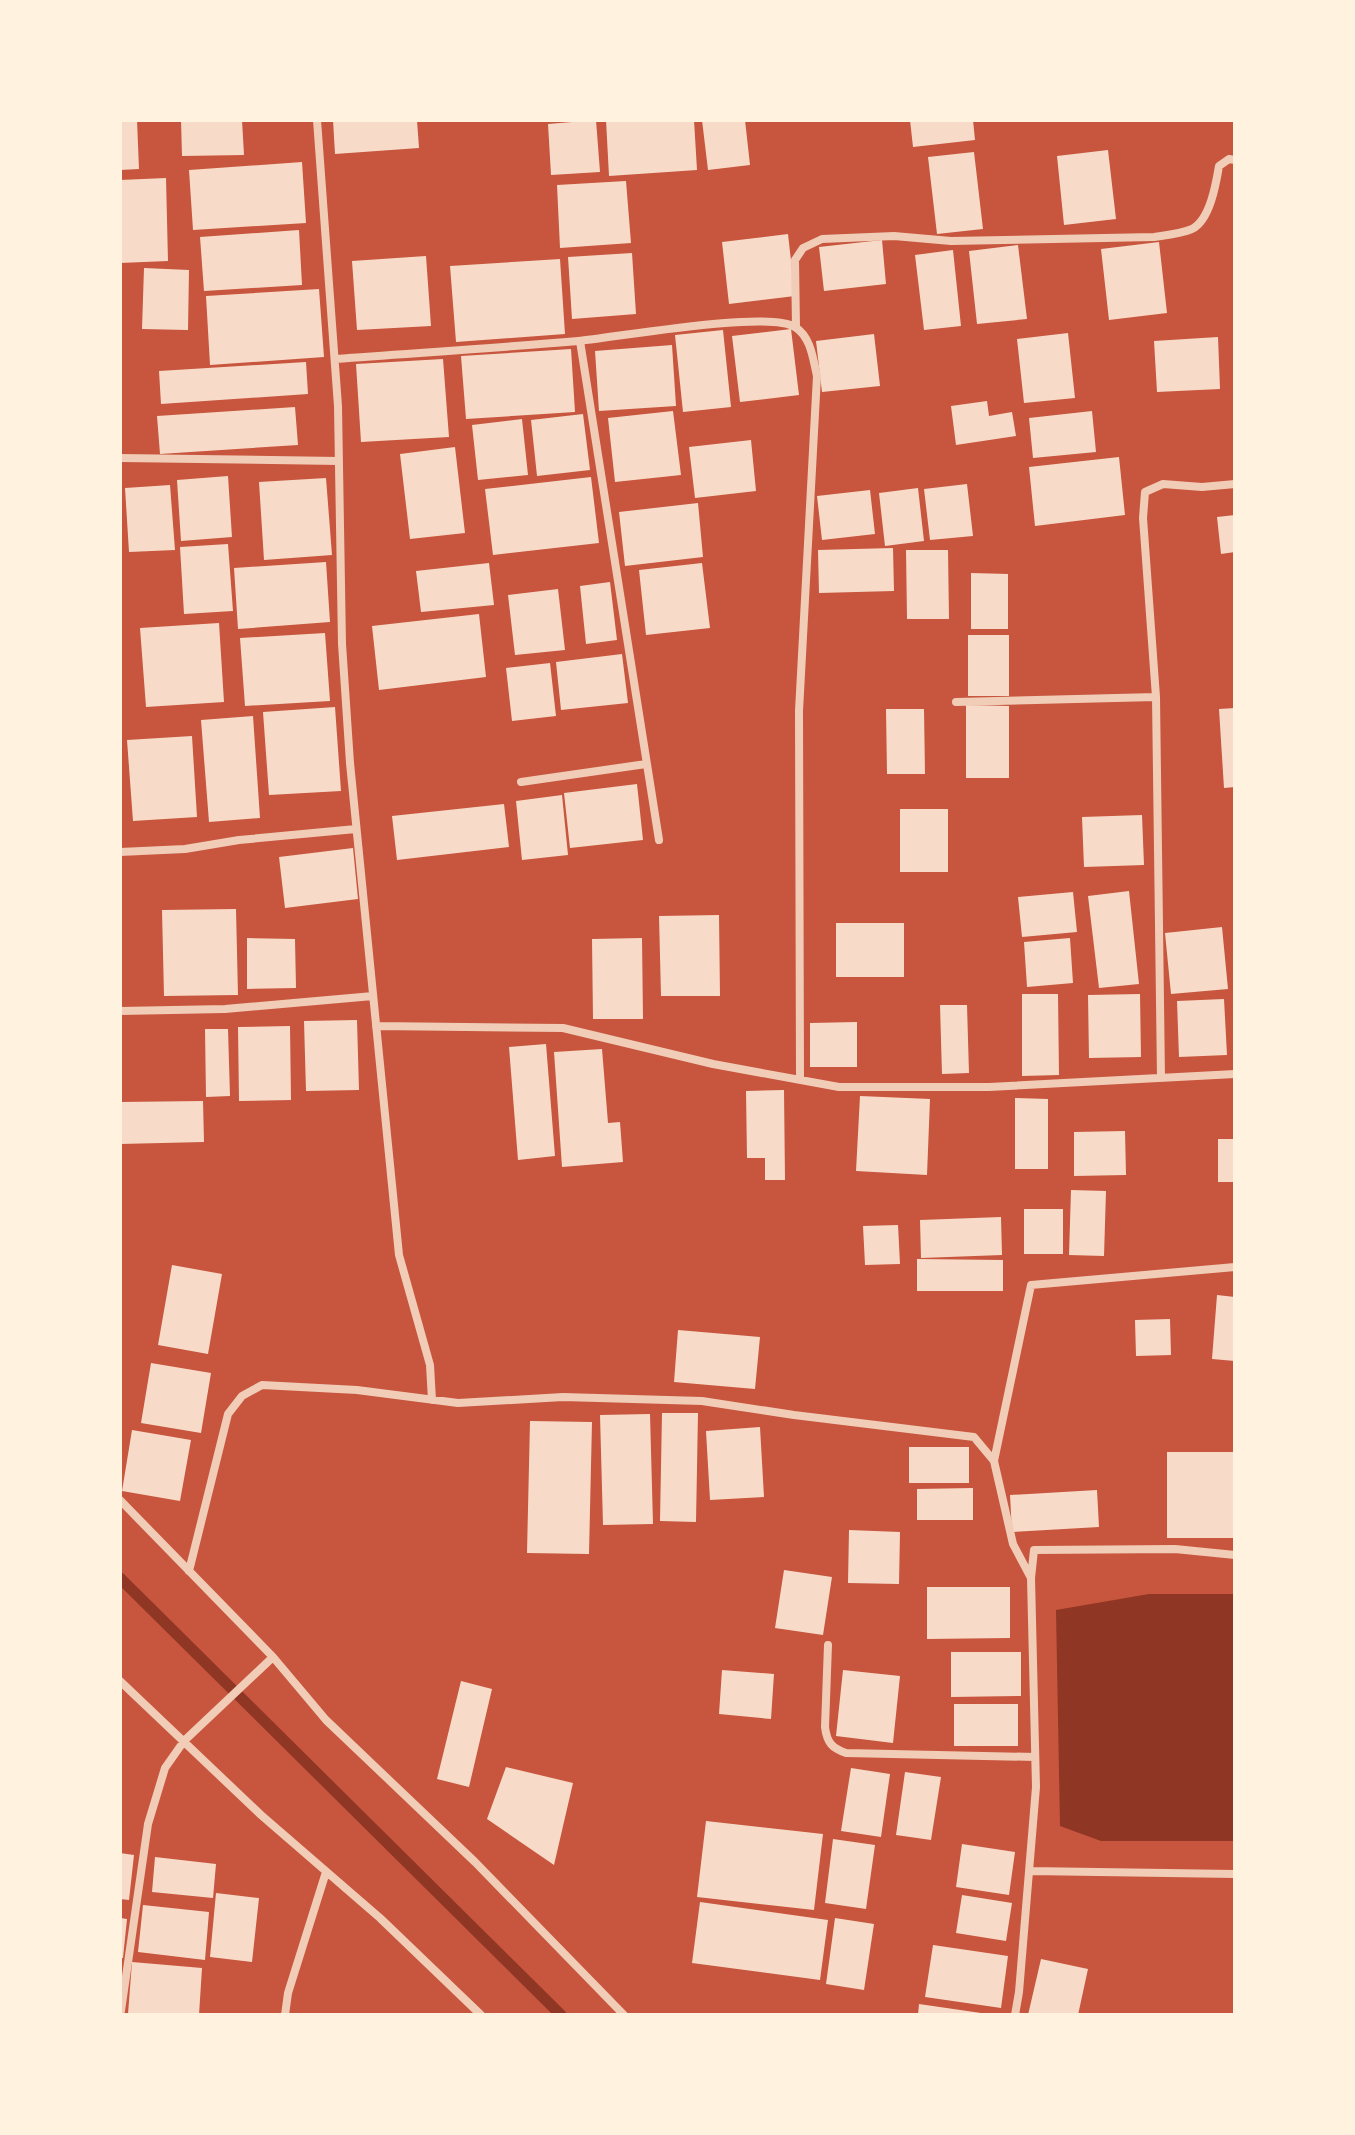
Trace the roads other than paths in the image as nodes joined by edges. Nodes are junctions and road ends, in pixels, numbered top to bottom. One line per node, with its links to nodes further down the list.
1 (317, 120): 5 (street)
2 (1235, 160): 3 (street)
3 (796, 327): 4 (street); 21 (street)
4 (580, 341): 5 (street); 11 (street)
5 (336, 359): 7 (street)
6 (120, 458): 7 (street)
7 (339, 461): 13 (street)
8 (1235, 484): 9 (street)
9 (1156, 697): 10 (street); 20 (street)
10 (956, 702)
11 (646, 764): 12 (street); 14 (street)
12 (521, 782)
13 (356, 829): 15 (street); 16 (street)
14 (659, 840)
15 (120, 852)
16 (373, 996): 17 (street); 18 (street)
17 (120, 1011)
18 (376, 1026): 21 (street); 23 (street)
19 (1235, 1074): 20 (street)
20 (1161, 1078): 21 (street)
21 (800, 1080)
22 (1235, 1267): 24 (street)
23 (432, 1400): 24 (street); 27 (street)
24 (994, 1461): 28 (street)
25 (120, 1500): 27 (street)
26 (1235, 1555): 28 (street)
27 (189, 1571): 30 (street)
28 (1031, 1578): 33 (street)
29 (828, 1645): 33 (street)
30 (273, 1657): 32 (street); 40 (street)
31 (120, 1681): 32 (street)
32 (184, 1741): 35 (street); 37 (street)
33 (1035, 1757): 34 (street)
34 (1029, 1871): 36 (street); 41 (street)
35 (326, 1872): 38 (street); 39 (street)
36 (1235, 1874)
37 (121, 2011)
38 (285, 2015)
39 (481, 2015)
40 (624, 2015)
41 (1015, 2015)

